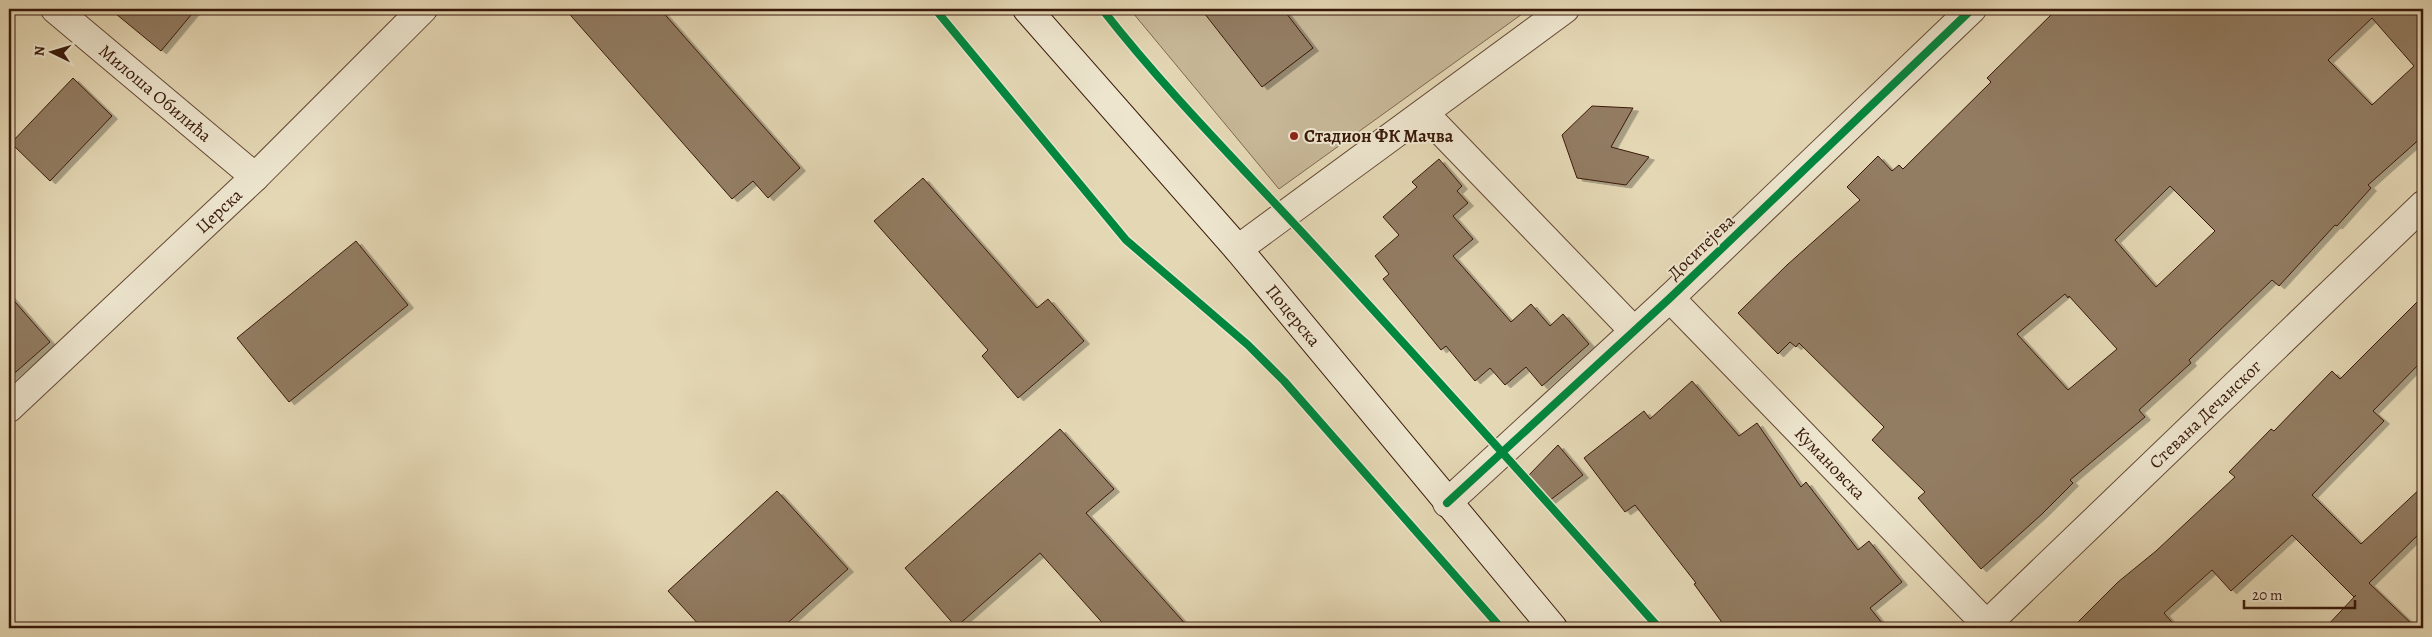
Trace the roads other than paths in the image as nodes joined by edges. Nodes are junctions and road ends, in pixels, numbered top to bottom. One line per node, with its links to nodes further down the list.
1 (55, 9): 7 (street, Милоша Обилића)
2 (423, 9): 7 (street, Церска)
3 (1027, 9): 9 (street, Поцерска)
4 (1566, 9): 6 (street)
5 (1972, 9): 10 (street, Доситејева)
6 (1424, 113): 9 (street); 11 (street)
7 (255, 178): 12 (street, Церска)
8 (2423, 205): 14 (street, Стевана Дечанског)
9 (1238, 249): 13 (street, Поцерска)
10 (1670, 298): 11 (street, Доситејева); 14 (street, Кумановска)
11 (1634, 331): 13 (street, Доситејева)
12 (9, 408)
13 (1447, 503): 15 (street, Поцерска)
14 (1988, 627)
15 (1553, 628)

